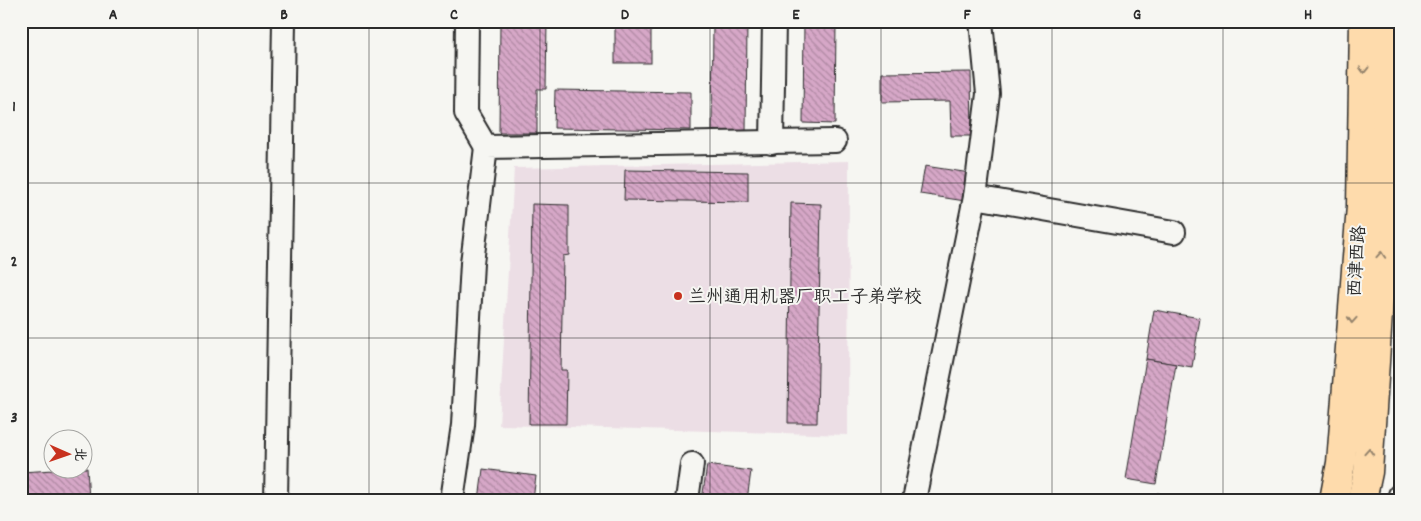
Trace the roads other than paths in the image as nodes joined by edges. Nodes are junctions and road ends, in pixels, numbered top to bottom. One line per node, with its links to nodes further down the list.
1 (284, 21): 14 (street)
2 (467, 21): 9 (street)
3 (774, 21): 8 (street)
4 (981, 21): 10 (street)
5 (1364, 21): 18 (main road, 西津西路, one-way to 18)
6 (1389, 21): 19 (main road, 西津西路, one-way to 6)
7 (835, 142): 8 (street)
8 (772, 143): 9 (street)
9 (486, 147): 15 (street)
10 (975, 197): 11 (street); 17 (street)
11 (1174, 232)
12 (692, 464): 16 (street)
13 (1400, 495): 20 (street)
14 (276, 500)
15 (452, 500)
16 (686, 500)
17 (914, 500)
18 (1334, 500)
19 (1362, 500)
20 (1399, 500)

